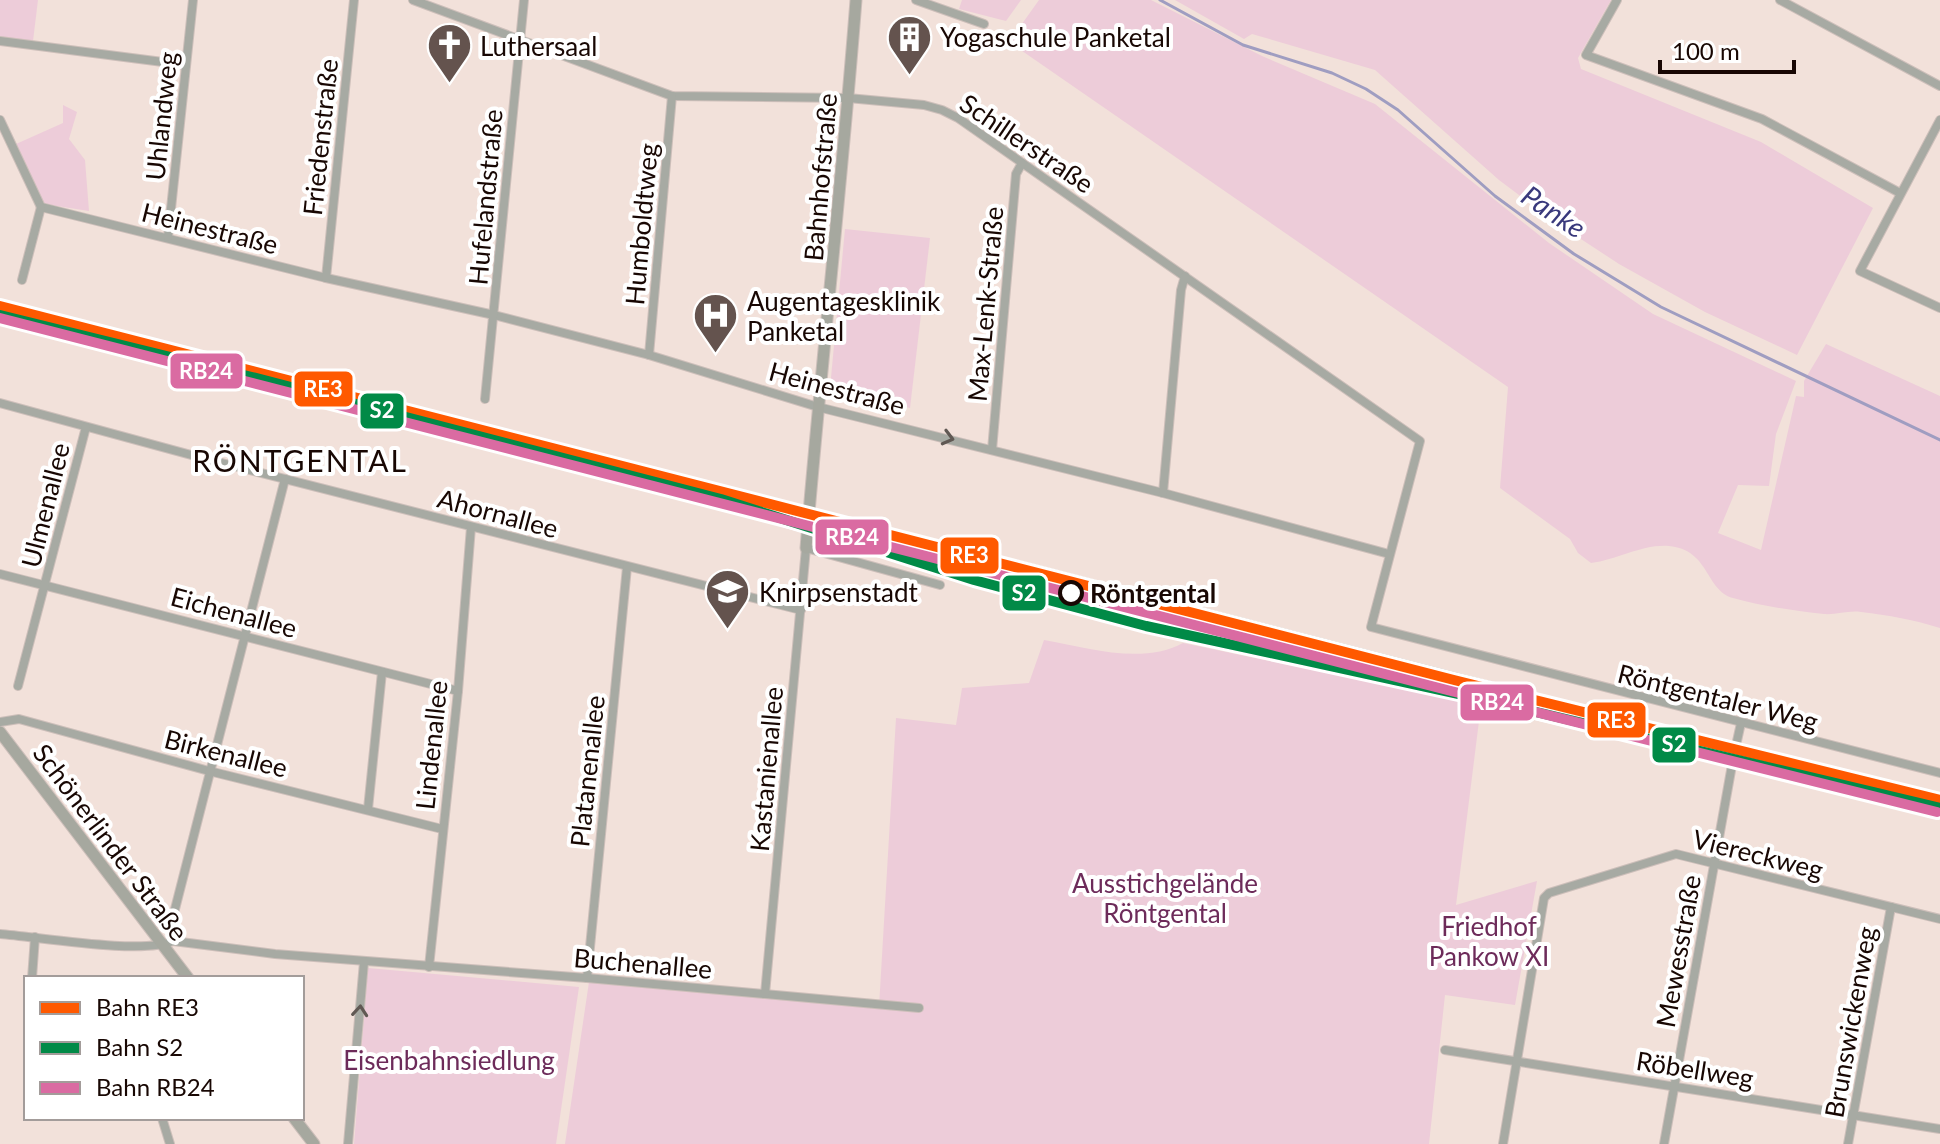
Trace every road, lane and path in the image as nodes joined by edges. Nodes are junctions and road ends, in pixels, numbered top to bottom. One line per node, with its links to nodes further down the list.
1 (193, 0): 12 (street, Uhlandweg)
2 (354, 0): 23 (street, Friedenstraße)
3 (413, 0): 10 (street, Schillerstraße)
4 (524, 0): 10 (street, Hufelandstraße)
5 (856, 0): 15 (street, Bahnhofstraße)
6 (916, 0): 9 (street)
7 (1617, 0): 19 (street)
8 (1780, 0): 13 (street)
9 (984, 24)
10 (520, 39): 14 (street, Schillerstraße); 26 (street, Hufelandstraße)
11 (0, 41): 12 (street)
12 (186, 65): 21 (street, Uhlandweg)
13 (1940, 86)
14 (672, 96): 15 (street, Schillerstraße); 27 (street, Humboldtweg)
15 (848, 98): 18 (street, Schillerstraße); 30 (street, Bahnhofstraße)
16 (0, 120): 20 (street)
17 (1940, 120): 19 (street)
18 (1022, 163): 22 (street, Schillerstraße); 32 (street, Max-Lenk-Straße)
19 (1900, 193): 25 (street)
20 (41, 207): 21 (street, Heinestraße); 24 (street)
21 (168, 237): 23 (street, Heinestraße)
22 (1185, 276): 34 (street); 37 (street, Schillerstraße)
23 (326, 278): 26 (street, Heinestraße)
24 (22, 280)
25 (1940, 308)
26 (494, 315): 27 (street, Heinestraße); 28 (street, Hufelandstraße)
27 (649, 355): 30 (street, Heinestraße)
28 (485, 399)
29 (0, 403): 31 (street, Ahornallee)
30 (818, 407): 32 (street, Heinestraße, one-way to 32); 36 (street, Bahnhofstraße)
31 (86, 427): 33 (street, Ahornallee); 40 (street, Ulmenallee)
32 (992, 450): 34 (street, Heinestraße)
33 (285, 479): 35 (street, Ahornallee); 43 (street)
34 (1163, 493): 37 (street, Heinestraße)
35 (471, 527): 38 (street, Ahornallee); 46 (street, Lindenallee)
36 (806, 548): 41 (street); 42 (street, Kastanienallee)
37 (1389, 554): 48 (street, Röntgentaler Weg)
38 (627, 567): 42 (street, Ahornallee); 67 (street, Platanenallee)
39 (0, 574): 40 (street, Eichenallee)
40 (46, 584): 43 (street, Eichenallee); 45 (street, Ulmenallee)
41 (940, 585)
42 (801, 610): 68 (street, Kastanienallee)
43 (245, 635): 44 (street, Eichenallee); 52 (street)
44 (382, 672): 46 (street, Eichenallee); 54 (street)
45 (18, 686)
46 (458, 691): 55 (street, Lindenallee)
47 (0, 722): 52 (street, Birkenallee)
48 (1741, 723): 50 (street); 53 (street, Röntgentaler Weg)
49 (0, 732): 62 (street, Schönerlinder Straße)
50 (1737, 741)
51 (1732, 765): 56 (street, Mewesstraße)
52 (209, 771): 54 (street, Birkenallee); 58 (street)
53 (1940, 773)
54 (368, 809): 55 (street, Birkenallee)
55 (442, 829): 64 (street, Lindenallee)
56 (1714, 863): 57 (street, Viereckweg); 71 (street, Viereckweg); 72 (street, Mewesstraße)
57 (1891, 907): 59 (street, Viereckweg); 73 (street, Brunswickenweg)
58 (174, 913)
59 (1940, 919)
60 (0, 934): 61 (street, Buchenallee)
61 (35, 937): 62 (street, Buchenallee); 65 (street)
62 (163, 946): 63 (street, Buchenallee); 66 (street, Schönerlinder Straße)
63 (364, 962): 64 (street, Buchenallee); 79 (street, one-way to 63)
64 (429, 967): 67 (street, Buchenallee)
65 (32, 976)
66 (186, 976)
67 (587, 978): 68 (street, Buchenallee)
68 (765, 994): 69 (street, Buchenallee)
69 (919, 1008)
70 (1445, 1050): 71 (street, Röbellweg)
71 (1515, 1061): 72 (street, Röbellweg); 80 (street)
72 (1674, 1086): 73 (street, Röbellweg); 81 (street, Mewesstraße)
73 (1853, 1115): 76 (street, Röbellweg); 82 (street, Brunswickenweg)
74 (163, 1120): 77 (street)
75 (296, 1120): 78 (street)
76 (1940, 1129)
77 (170, 1144)
78 (314, 1144)
79 (348, 1144)
80 (1503, 1144)
81 (1664, 1144)
82 (1848, 1144)

